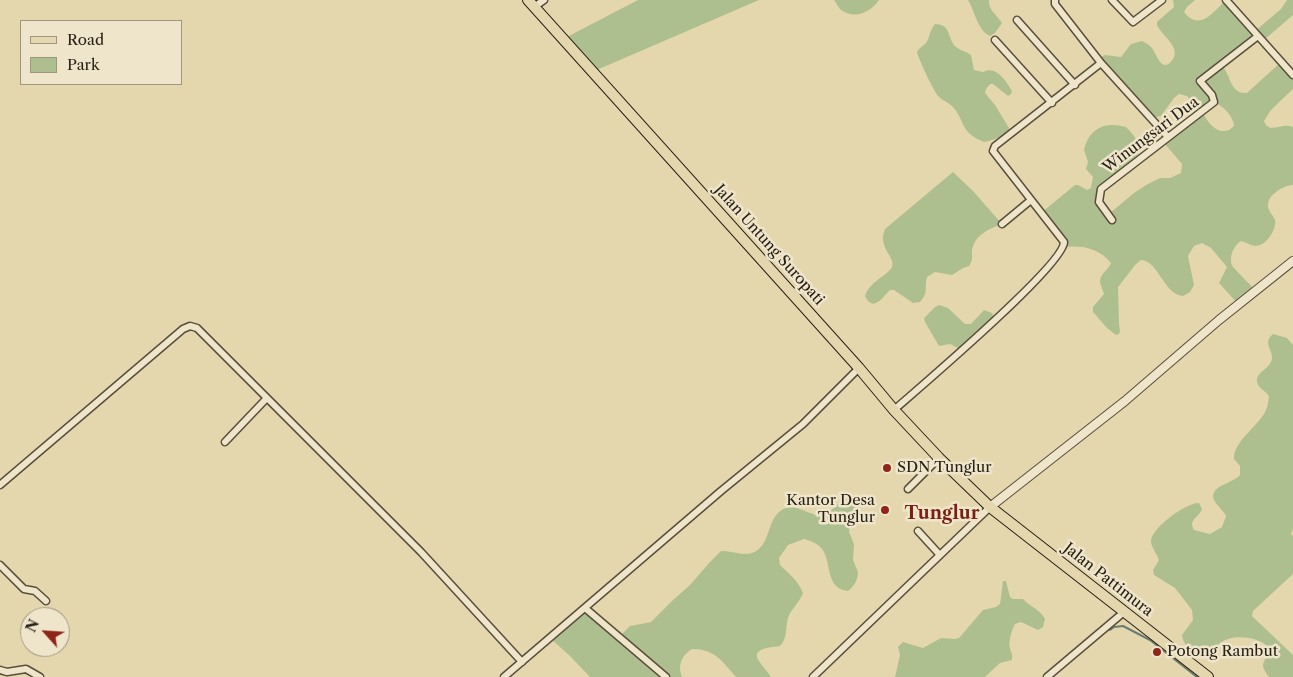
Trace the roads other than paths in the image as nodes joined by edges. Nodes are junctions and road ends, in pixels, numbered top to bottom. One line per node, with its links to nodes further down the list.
1 (544, 0): 6 (street)
2 (1055, 0): 10 (street)
3 (1112, 0): 4 (street)
4 (1162, 0)
5 (1226, 0): 8 (street)
6 (531, 3): 19 (main road, Jalan Untung Suropati)
7 (1017, 20): 12 (street)
8 (1258, 36): 11 (street); 14 (street, Winungsari Dua)
9 (995, 40): 13 (street)
10 (1102, 63): 12 (street); 14 (street)
11 (1293, 75)
12 (1074, 85): 13 (street)
13 (1052, 103): 15 (street)
14 (1167, 136): 16 (street, Winungsari Dua)
15 (1031, 200): 17 (street); 21 (street)
16 (1112, 220)
17 (1002, 224)
18 (1293, 261): 26 (street)
19 (859, 368): 21 (main road, Jalan Untung Suropati); 31 (street)
20 (266, 399): 22 (street); 24 (street); 33 (street)
21 (894, 410): 23 (main road, Jalan Untung Suropati)
22 (225, 442)
23 (940, 458): 25 (street); 26 (main road, Jalan Untung Suropati)
24 (0, 486)
25 (908, 489)
26 (990, 507): 28 (street); 32 (main road, Jalan Pattimura)
27 (918, 531): 28 (street)
28 (939, 554): 38 (street)
29 (0, 564): 30 (street)
30 (46, 601)
31 (585, 608): 33 (street); 37 (street)
32 (1124, 612): 39 (street); 40 (main road, Jalan Pattimura)
33 (522, 662): 36 (street)
34 (0, 670): 35 (street)
35 (40, 677)
36 (504, 677)
37 (666, 677)
38 (813, 677)
39 (1048, 677)
40 (1208, 677)

